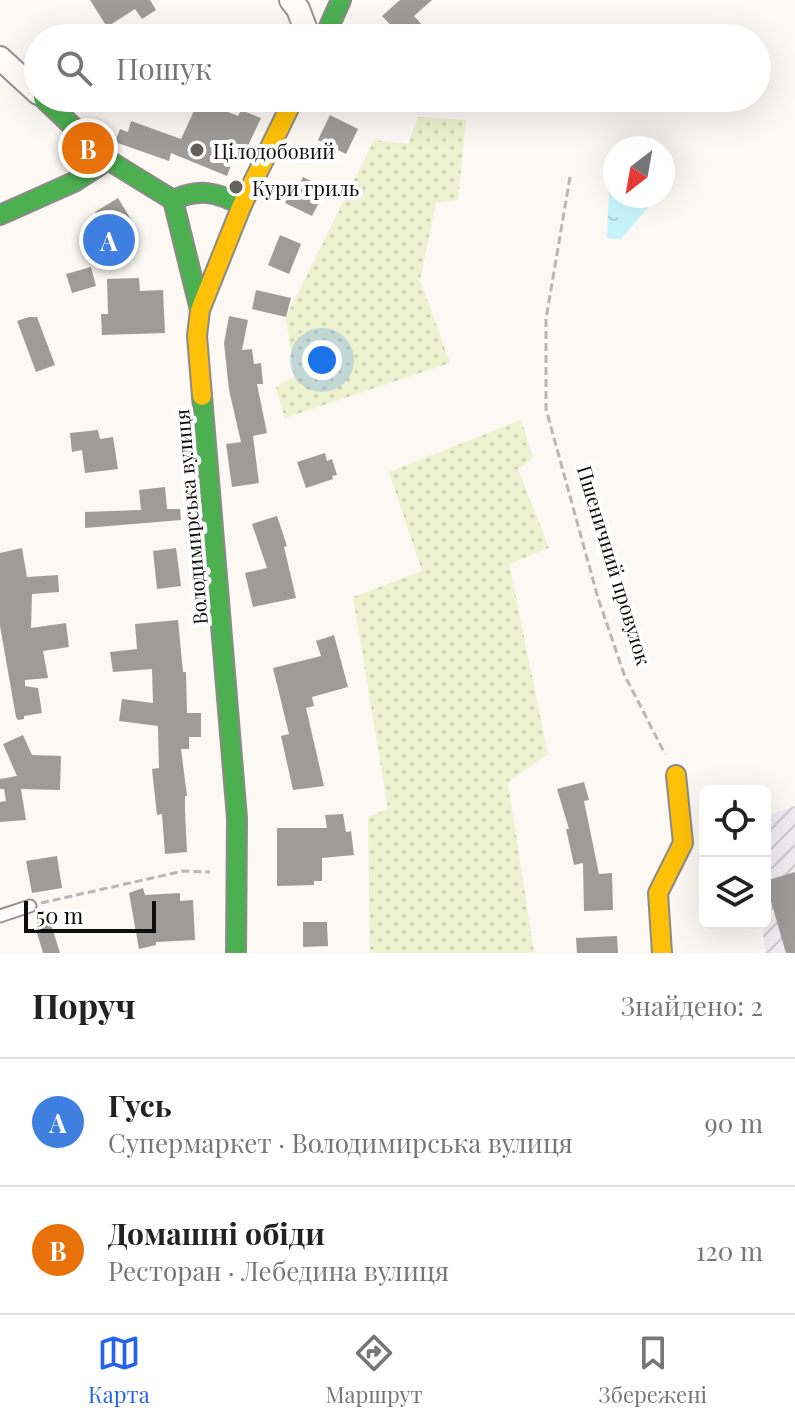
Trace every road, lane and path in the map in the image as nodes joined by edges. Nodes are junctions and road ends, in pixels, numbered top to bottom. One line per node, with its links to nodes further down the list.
1 (291, 0): 3 (street)
2 (341, 0): 4 (main road)
3 (304, 24)
4 (330, 24)
5 (0, 58): 6 (street)
6 (24, 80)
7 (58, 112): 9 (main road)
8 (287, 112): 12 (main road, Володимирська вулиця)
9 (108, 160): 11 (main road); 13 (main road)
10 (570, 177): 15 (path, Пшеничний провулок)
11 (173, 200): 12 (main road); 14 (main road)
12 (242, 205): 14 (main road, Володимирська вулиця)
13 (0, 215)
14 (200, 310): 19 (main road, Володимирська вулиця)
15 (676, 775): 20 (main road)
16 (211, 872): 17 (path)
17 (30, 906): 18 (lane)
18 (0, 916)
19 (236, 953)
20 (662, 953)

